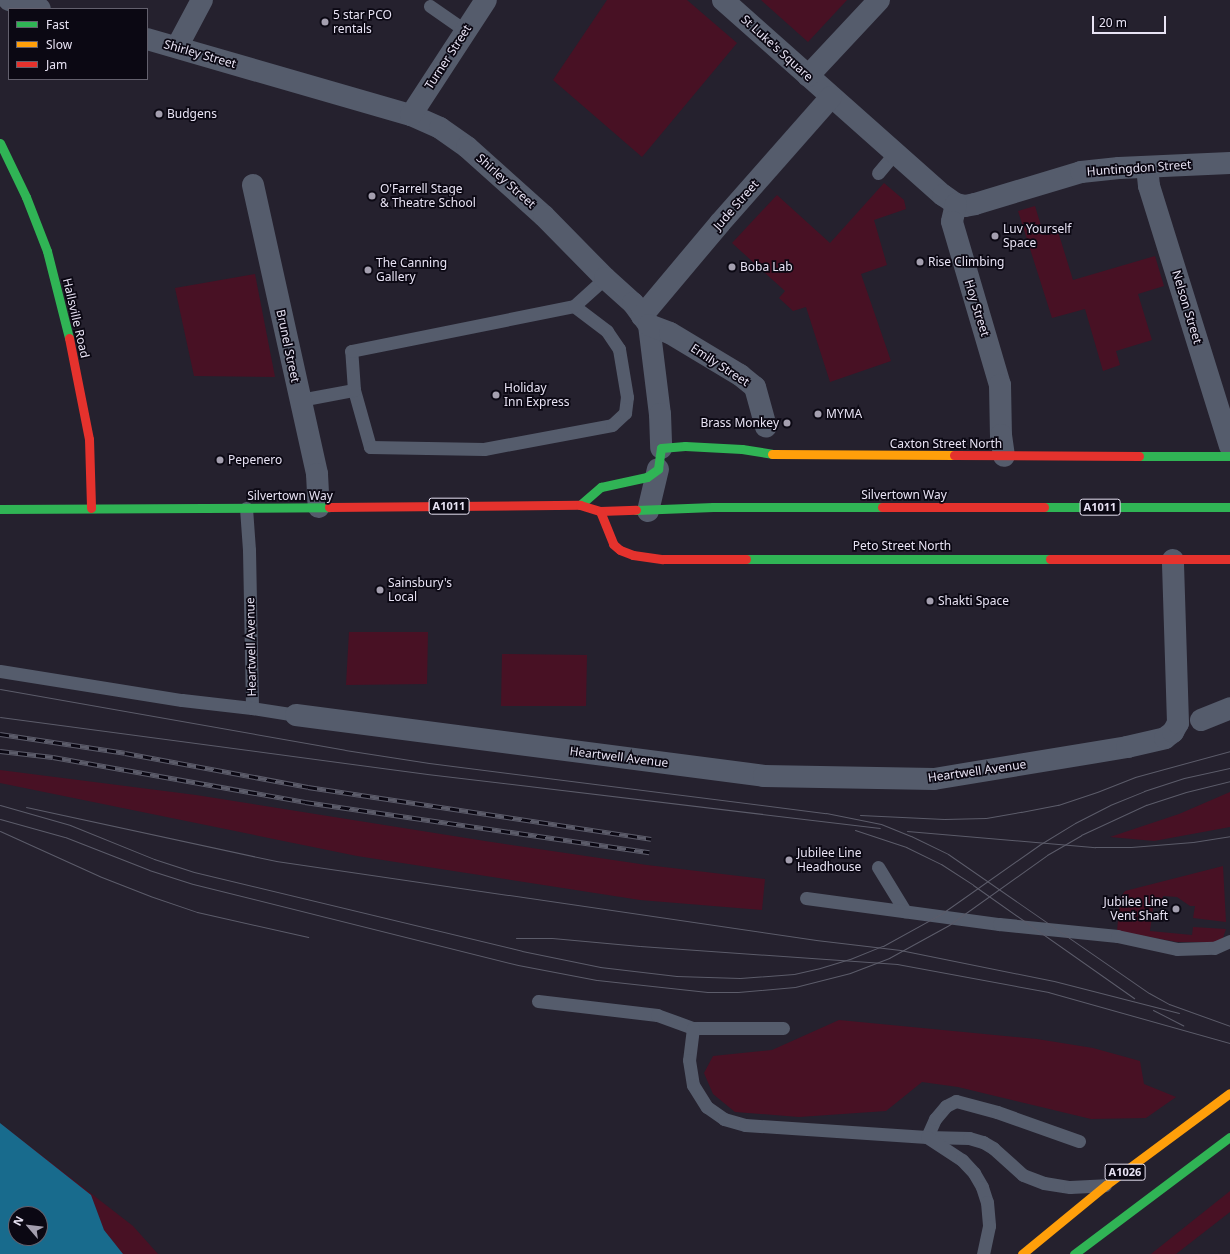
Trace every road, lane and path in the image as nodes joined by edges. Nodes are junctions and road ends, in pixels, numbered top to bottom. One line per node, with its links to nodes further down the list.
1 (9, 0): 7 (street)
2 (202, 0): 10 (street)
3 (486, 0): 8 (street, Turner Street)
4 (723, 0): 11 (street, St Luke's Square)
5 (879, 0): 11 (street)
6 (430, 6): 8 (lane)
7 (37, 8)
8 (466, 31): 13 (street, Turner Street)
9 (148, 39): 10 (street, Shirley Street)
10 (177, 47): 13 (street, Shirley Street)
11 (808, 76): 12 (street, St Luke's Square)
12 (831, 97): 15 (street); 23 (street, Jude Street)
13 (411, 115): 21 (street, Shirley Street)
14 (0, 143): 34 (main road, Hallsville Road)
15 (895, 153): 18 (lane); 20 (street)
16 (1230, 163): 17 (street, Huntingdon Street)
17 (1147, 167): 20 (street, Huntingdon Street); 27 (street, Nelson Street)
18 (878, 173)
19 (253, 185): 25 (street, Brunel Street)
20 (956, 204): 29 (street, Hoy Street)
21 (604, 278): 22 (lane); 23 (street, Shirley Street)
22 (574, 306): 24 (lane); 24 (lane)
23 (646, 320): 26 (street, Emily Street); 28 (street)
24 (354, 390): 25 (lane)
25 (300, 400): 36 (street, Brunel Street)
26 (766, 427)
27 (1230, 446)
28 (662, 448): 29 (main road, Caxton Street North); 31 (main road)
29 (1004, 456): 30 (main road, Caxton Street North)
30 (1230, 456)
31 (658, 469): 32 (main road); 38 (street)
32 (580, 505): 36 (main road, Silvertown Way / A1011); 39 (main road, Silvertown Way / A1011)
33 (1230, 507): 38 (main road, Silvertown Way / A1011)
34 (91, 508): 35 (main road, Silvertown Way / A1011); 37 (main road, Silvertown Way / A1011)
35 (246, 508): 36 (main road, Silvertown Way / A1011); 43 (lane, Heartwell Avenue)
36 (319, 508)
37 (0, 509)
38 (648, 510): 39 (main road, Silvertown Way / A1011)
39 (600, 511): 41 (main road, Peto Street North)
40 (1230, 559): 41 (main road, Peto Street North)
41 (1173, 560): 47 (street)
42 (0, 671): 43 (lane)
43 (252, 708): 45 (lane, Heartwell Avenue)
44 (1230, 708): 46 (street)
45 (296, 714): 47 (street, Heartwell Avenue)
46 (1201, 720): 47 (lane)
47 (1178, 723)
48 (878, 867): 50 (lane)
49 (806, 898): 50 (lane)
50 (905, 911): 51 (lane)
51 (1230, 941)
52 (538, 1002): 53 (lane)
53 (693, 1028): 54 (lane); 56 (lane)
54 (783, 1028)
55 (1230, 1092): 59 (main road, A1026)
56 (927, 1137): 58 (lane); 59 (lane); 60 (lane)
57 (1230, 1137): 62 (main road, A1026)
58 (1080, 1141)
59 (1106, 1185): 61 (main road, A1026)
60 (983, 1254)
61 (1022, 1254)
62 (1074, 1254)

